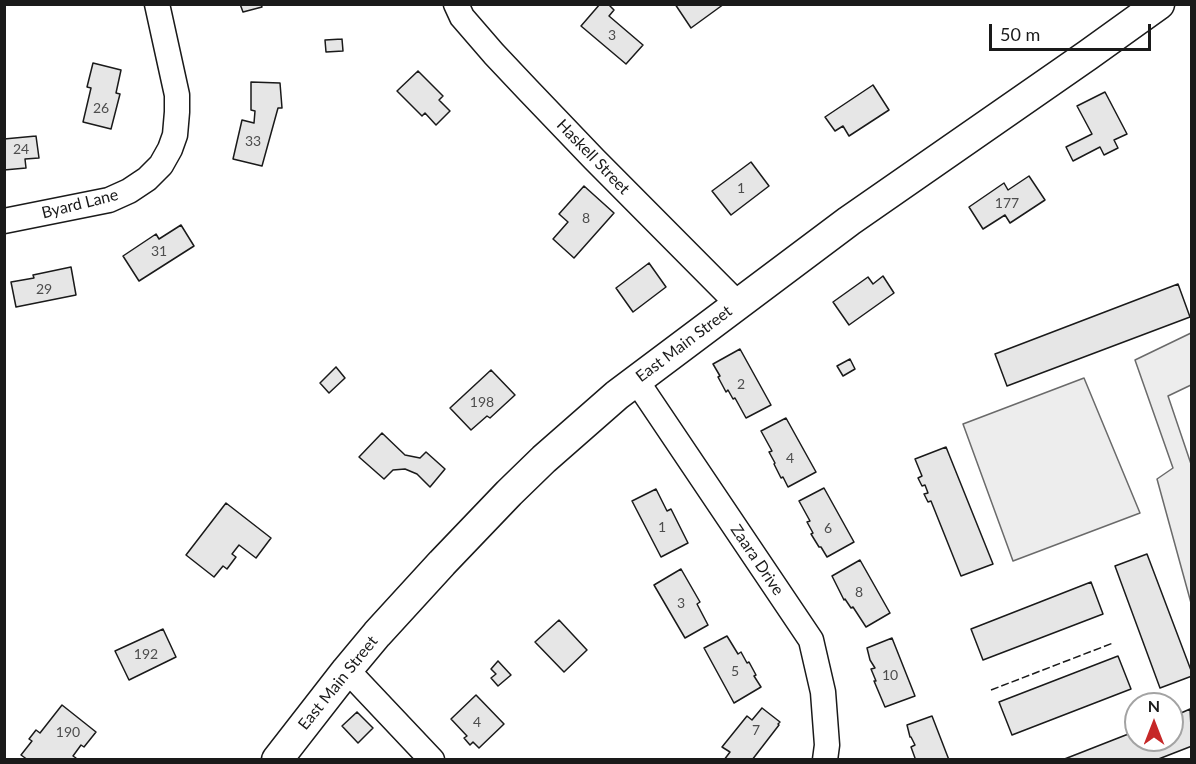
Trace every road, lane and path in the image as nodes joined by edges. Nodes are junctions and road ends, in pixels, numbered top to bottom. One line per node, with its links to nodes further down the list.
1 (157, 4): 4 (street, Byard Lane)
2 (456, 4): 5 (street, Haskell Street)
3 (1159, 4): 5 (main road, East Main Street)
4 (4, 221)
5 (738, 304): 6 (main road, East Main Street)
6 (636, 380): 7 (main road, East Main Street); 10 (street, Zaara Drive)
7 (347, 670): 8 (main road, East Main Street); 9 (street)
8 (277, 759)
9 (432, 759)
10 (825, 759)

